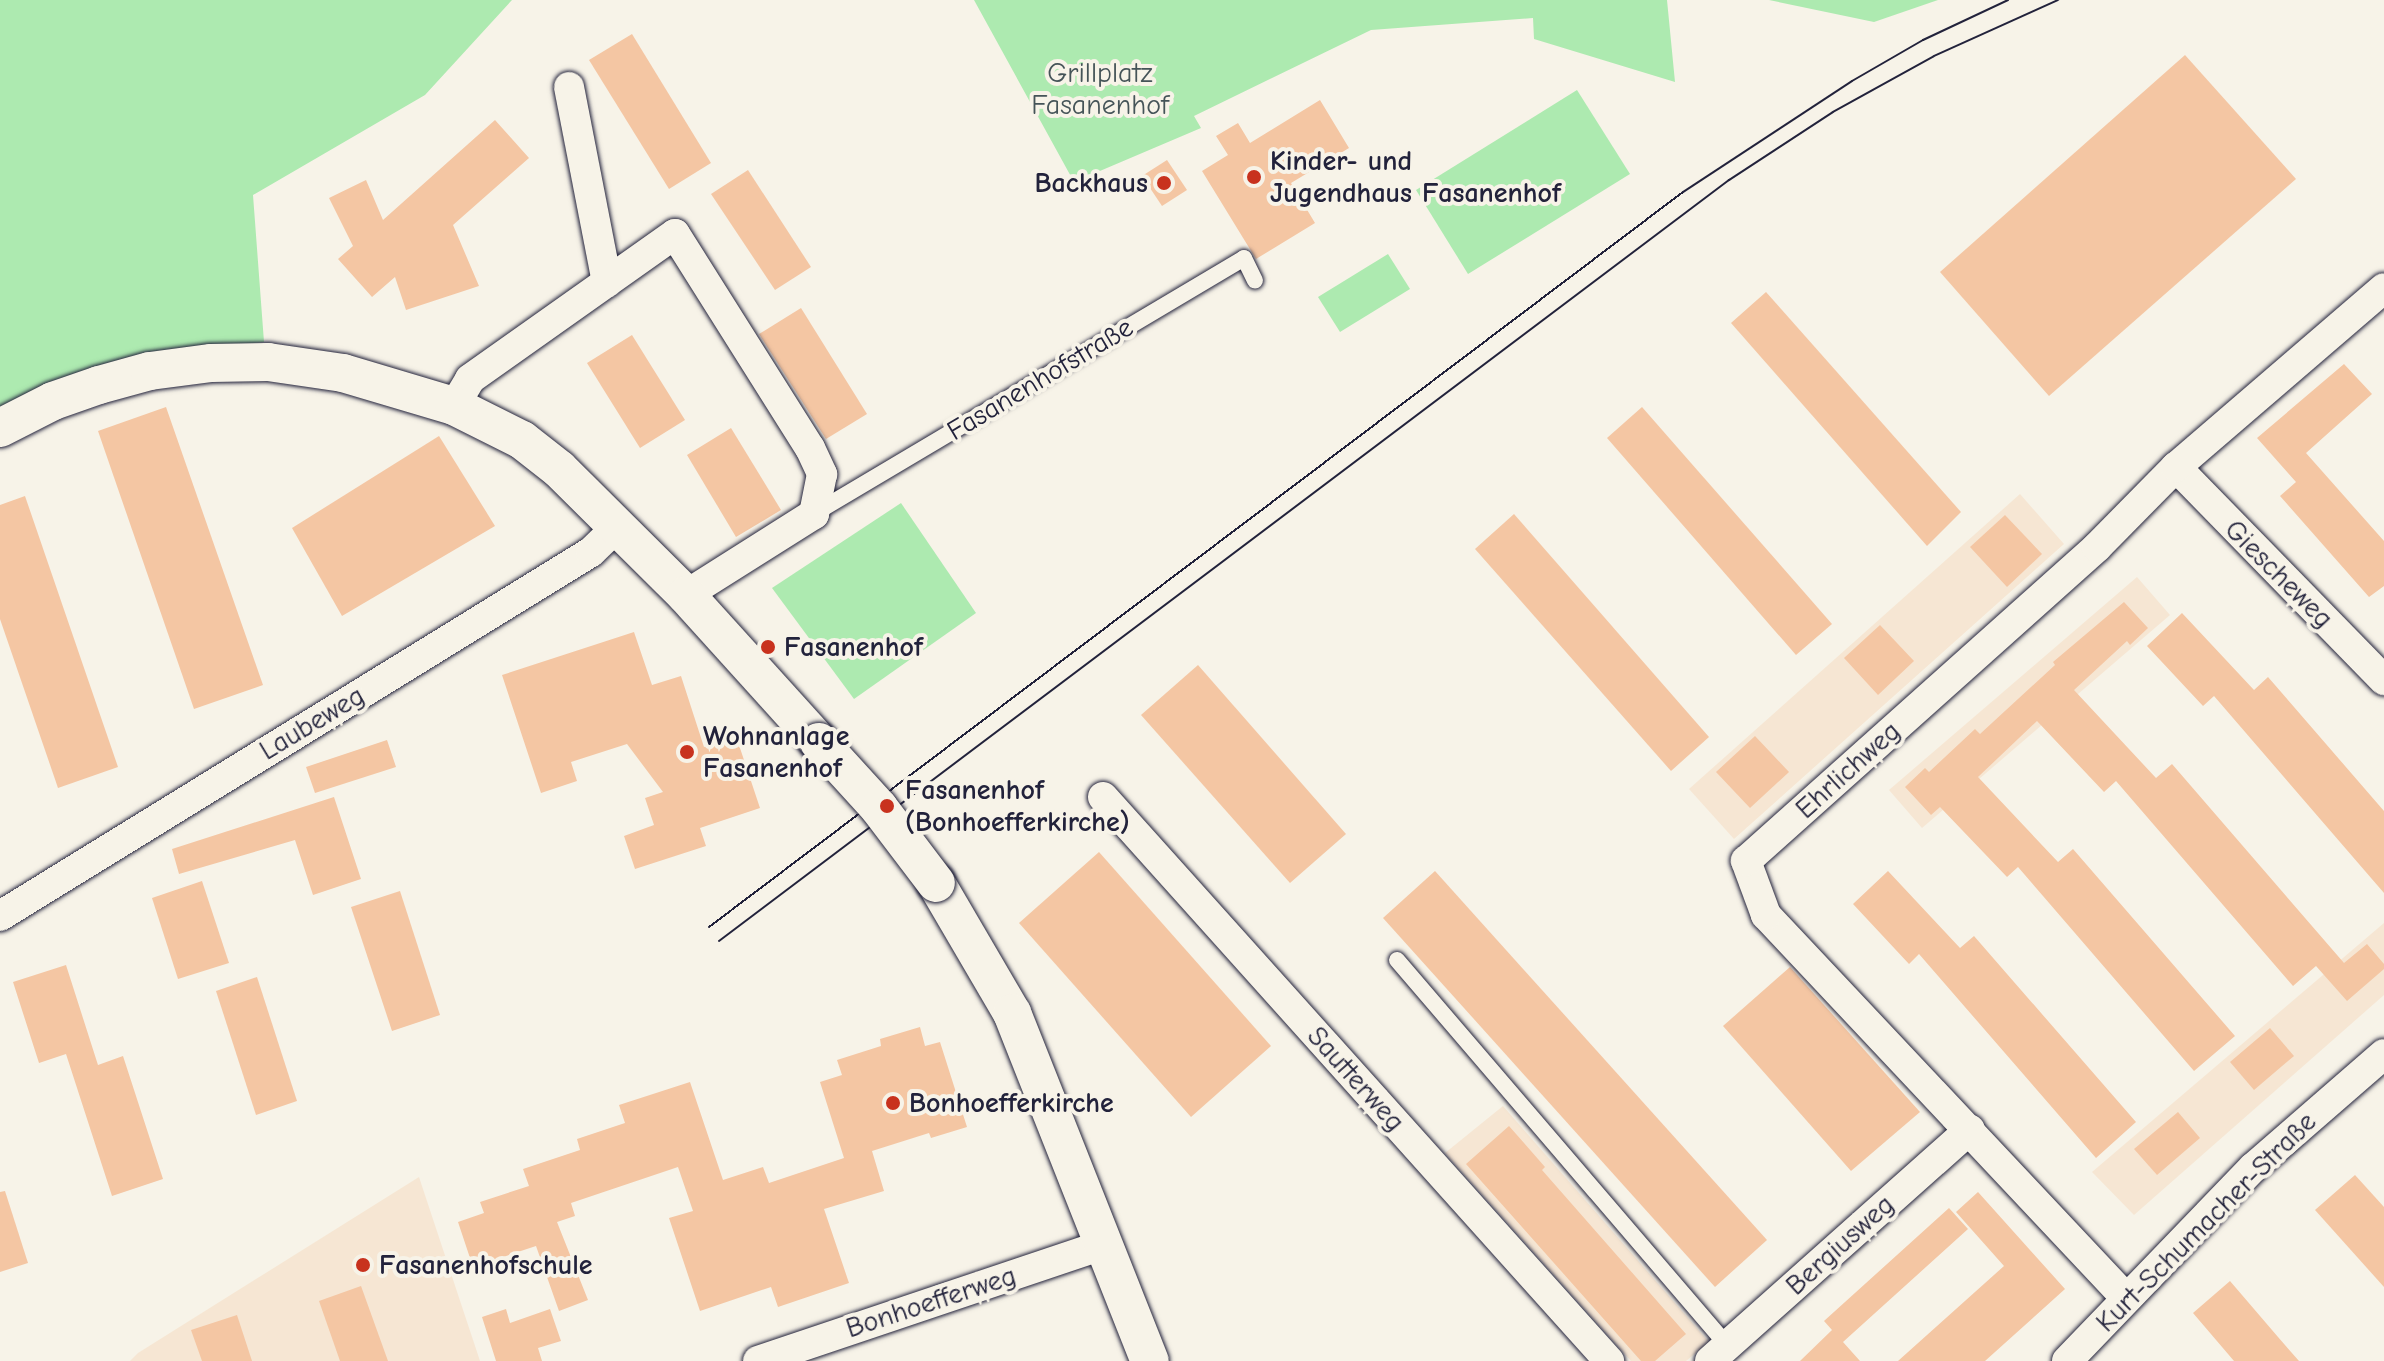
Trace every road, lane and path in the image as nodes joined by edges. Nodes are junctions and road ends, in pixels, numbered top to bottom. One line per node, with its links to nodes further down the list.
1 (569, 87): 3 (street)
2 (1255, 281): 8 (lane, Fasanenhofstraße)
3 (607, 282): 5 (street); 8 (street)
4 (2384, 288): 7 (street, Ehrlichweg)
5 (454, 406): 6 (street); 9 (street)
6 (0, 428)
7 (2176, 467): 11 (street, Giescheweg); 16 (street, Ehrlichweg)
8 (814, 514): 10 (street, Fasanenhofstraße)
9 (619, 525): 10 (street); 13 (street, Laubeweg)
10 (686, 595): 17 (street, bridge)
11 (2384, 680)
12 (1103, 797): 22 (street, Sautterweg)
13 (0, 916)
14 (1397, 960): 19 (lane)
15 (2384, 1054): 18 (street, Kurt-Schumacher-Straße)
16 (1970, 1129): 18 (street, Ehrlichweg); 19 (street, Bergiusweg)
17 (1103, 1245): 20 (street, Bonhoefferweg); 21 (street)
18 (2126, 1298): 23 (street, Kurt-Schumacher-Straße)
19 (1718, 1353)
20 (758, 1361)
21 (1150, 1361)
22 (1609, 1361)
23 (2067, 1361)

